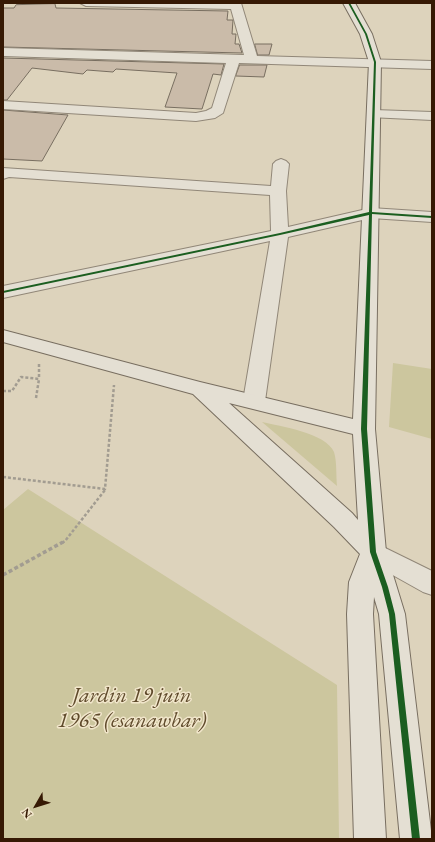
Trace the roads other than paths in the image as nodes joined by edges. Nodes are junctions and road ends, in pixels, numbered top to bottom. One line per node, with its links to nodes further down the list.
1 (86, 3): 4 (street)
2 (338, 3): 8 (street)
3 (349, 3): 8 (street)
4 (235, 5): 7 (street)
5 (3, 52): 6 (street)
6 (234, 58): 7 (street); 10 (street)
7 (251, 58): 8 (street)
8 (375, 62): 9 (street); 11 (street)
9 (432, 65)
10 (3, 105)
11 (374, 114): 12 (street); 16 (street)
12 (432, 116)
13 (281, 164): 15 (street)
14 (3, 174): 15 (street)
15 (278, 191): 18 (street)
16 (371, 213): 17 (street); 18 (street); 23 (street)
17 (432, 218)
18 (280, 234): 19 (street); 22 (street)
19 (3, 292)
20 (3, 336): 21 (street)
21 (200, 389): 22 (street); 24 (street)
22 (254, 401): 23 (street)
23 (364, 429): 24 (street)
24 (373, 552): 25 (street); 26 (street); 27 (street)
25 (432, 584)
26 (370, 839)
27 (416, 839)

